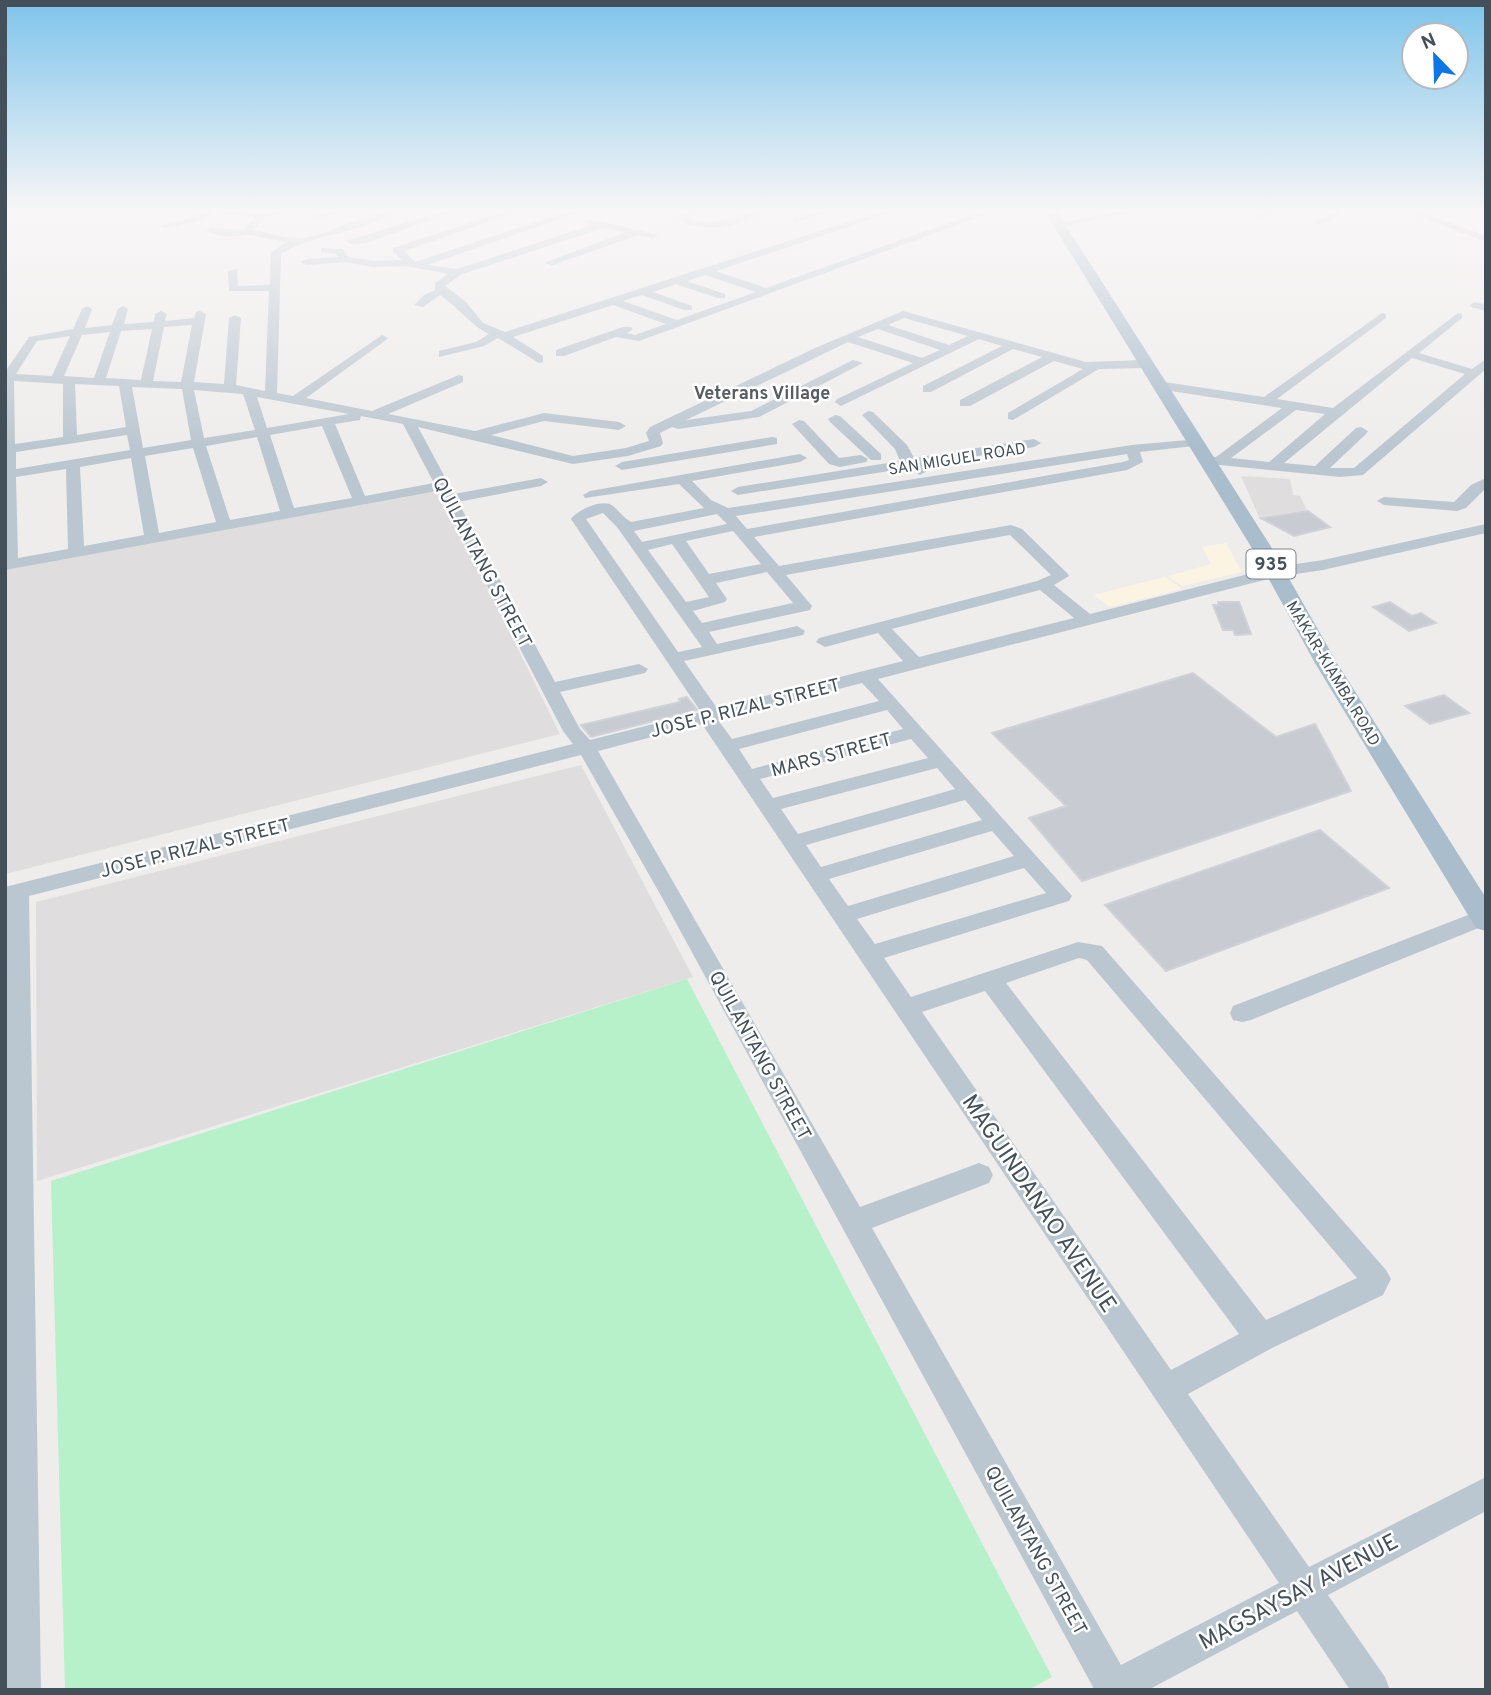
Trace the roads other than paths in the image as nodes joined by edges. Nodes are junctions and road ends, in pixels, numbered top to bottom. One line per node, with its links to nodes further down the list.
1 (275, 289): 63 (street)
2 (649, 289): 9 (street)
3 (701, 289): 11 (street)
4 (742, 289): 11 (street)
5 (759, 289): 10 (street)
6 (775, 289): 10 (street)
7 (1099, 289): 48 (main road, MAKAR-KIAMBA ROAD / 935)
8 (442, 291): 13 (street); 32 (street)
9 (641, 292): 12 (street); 14 (street)
10 (767, 292): 24 (street)
11 (721, 296): 14 (street)
12 (613, 301): 17 (street); 22 (street)
13 (419, 305)
14 (688, 308): 22 (street)
15 (87, 309): 30 (street)
16 (123, 309): 28 (street)
17 (584, 310): 23 (street); 27 (street)
18 (162, 312): 25 (street)
19 (1382, 316): 66 (street)
20 (1458, 316): 42 (street)
21 (235, 318): 60 (street)
22 (661, 318): 24 (street); 27 (street)
23 (554, 320): 29 (street); 35 (street)
24 (677, 324): 31 (street)
25 (159, 325): 28 (street); 56 (street); 58 (street)
26 (877, 325): 33 (street); 36 (street); 40 (street)
27 (632, 328): 31 (street)
28 (117, 329): 30 (street); 54 (street)
29 (523, 330): 32 (street); 37 (street)
30 (77, 332): 51 (street); 52 (street)
31 (615, 333): 35 (street)
32 (500, 335): 41 (street); 44 (street)
33 (977, 335): 38 (street); 40 (street)
34 (382, 338): 64 (street)
35 (601, 338): 39 (street)
36 (848, 338): 45 (street); 46 (street)
37 (547, 339)
38 (1012, 345): 43 (street); 61 (street)
39 (564, 348)
40 (950, 349): 45 (street)
41 (443, 354)
42 (1410, 354): 50 (street); 70 (street)
43 (1052, 357): 49 (street); 68 (street)
44 (539, 359)
45 (923, 362): 46 (street)
46 (857, 363): 65 (street); 67 (street); 71 (street)
47 (1486, 363): 50 (street)
48 (1145, 364): 49 (street); 59 (main road, MAKAR-KIAMBA ROAD / 935)
49 (1094, 367): 75 (street)
50 (1471, 376): 57 (street); 103 (street)
51 (7, 377): 52 (street); 94 (street)
52 (63, 379): 54 (street); 87 (street)
53 (459, 379): 74 (street)
54 (99, 382): 55 (street)
55 (125, 383): 56 (street); 82 (street)
56 (146, 384): 58 (street)
57 (1486, 384)
58 (187, 385): 60 (street); 90 (street)
59 (1158, 385): 66 (street); 89 (main road, MAKAR-KIAMBA ROAD / 935)
60 (230, 388): 62 (street)
61 (927, 389)
62 (250, 392): 63 (street); 85 (street)
63 (271, 395): 64 (street)
64 (295, 400): 74 (street)
65 (716, 401): 71 (street); 81 (street)
66 (1267, 401): 69 (street)
67 (841, 402)
68 (965, 403)
69 (1294, 405): 70 (street); 99 (street)
70 (1336, 412): 102 (street)
71 (754, 414): 81 (street)
72 (510, 415): 83 (street)
73 (869, 415): 97 (street)
74 (369, 416): 77 (street); 78 (street)
75 (1013, 416)
76 (835, 419): 96 (street)
77 (327, 422): 85 (street); 113 (street)
78 (409, 423): 83 (street); 111 (street, QUILANTANG STREET)
79 (799, 425): 96 (street)
80 (619, 426): 86 (street)
81 (661, 428): 86 (street)
82 (134, 430): 87 (street); 95 (street)
83 (460, 431): 86 (street)
84 (1361, 431): 103 (street)
85 (262, 433): 90 (street); 116 (street)
86 (477, 435)
87 (70, 440): 94 (street)
88 (772, 441): 92 (street)
89 (1194, 442): 93 (street, SAN MIGUEL ROAD); 99 (main road, MAKAR-KIAMBA ROAD / 935)
90 (198, 443): 95 (street); 117 (street)
91 (1034, 443): 97 (street)
92 (738, 447): 101 (street); 104 (street)
93 (1132, 449): 107 (street, SAN MIGUEL ROAD); 120 (street)
94 (7, 450): 105 (street)
95 (138, 454): 100 (street); 121 (street)
96 (876, 457): 97 (street)
97 (907, 457): 107 (street); 110 (street)
98 (800, 458): 101 (street)
99 (1212, 461): 102 (street); 127 (main road, MAKAR-KIAMBA ROAD / 935)
100 (73, 465): 105 (street); 124 (street)
101 (755, 466): 106 (street)
102 (1271, 467): 103 (street)
103 (1318, 471)
104 (579, 473)
105 (6, 475): 125 (street)
106 (682, 478): 112 (street); 115 (street)
107 (931, 480): 115 (street, SAN MIGUEL ROAD)
108 (541, 482): 111 (street)
109 (1486, 482): 114 (street)
110 (738, 491)
111 (447, 492): 113 (street); 141 (street, QUILANTANG STREET)
112 (590, 495)
113 (360, 501): 116 (street)
114 (1384, 501)
115 (721, 511): 118 (street, SAN MIGUEL ROAD); 120 (street)
116 (288, 513): 117 (street)
117 (224, 525): 121 (street)
118 (629, 527): 123 (street); 137 (street, MAGUINDANAO AVENUE)
119 (1486, 528): 127 (street, JOSE P. RIZAL STREET)
120 (740, 530): 122 (street); 126 (street)
121 (152, 537): 124 (street)
122 (676, 539): 123 (street); 128 (street)
123 (638, 547): 130 (street)
124 (76, 552): 125 (street)
125 (8, 564)
126 (773, 570): 128 (street); 129 (street); 132 (street)
127 (1276, 572): 131 (street, JOSE P. RIZAL STREET); 157 (main road, MAKAR-KIAMBA ROAD / 935)
128 (705, 580): 130 (street)
129 (1043, 584): 131 (street); 135 (street)
130 (683, 608): 132 (street)
131 (1087, 620): 138 (street, JOSE P. RIZAL STREET)
132 (699, 629): 136 (street)
133 (797, 631): 136 (street)
134 (886, 633): 138 (street)
135 (825, 642)
136 (713, 650): 137 (street)
137 (676, 658): 143 (street, MAGUINDANAO AVENUE)
138 (916, 664): 140 (street, JOSE P. RIZAL STREET)
139 (639, 669): 141 (street)
140 (866, 677): 142 (street); 143 (street, JOSE P. RIZAL STREET)
141 (550, 689): 146 (street, QUILANTANG STREET)
142 (890, 704): 144 (street); 145 (street)
143 (710, 716): 145 (street, MAGUINDANAO AVENUE); 146 (street, JOSE P. RIZAL STREET)
144 (915, 732): 147 (street); 148 (street, MARS STREET)
145 (728, 746): 148 (street, MAGUINDANAO AVENUE)
146 (586, 747): 155 (street, JOSE P. RIZAL STREET); 163 (street, QUILANTANG STREET)
147 (941, 761): 149 (street); 150 (street)
148 (748, 776): 150 (street, MAGUINDANAO AVENUE)
149 (969, 792): 151 (street); 152 (street)
150 (768, 806): 152 (street, MAGUINDANAO AVENUE)
151 (996, 823): 153 (street); 154 (street)
152 (793, 842): 154 (street, MAGUINDANAO AVENUE)
153 (1028, 859): 156 (street); 158 (street)
154 (816, 876): 156 (street, MAGUINDANAO AVENUE)
155 (12, 893): 169 (street)
156 (843, 915): 158 (street, MAGUINDANAO AVENUE)
157 (1485, 918): 161 (street)
158 (870, 954): 160 (street, MAGUINDANAO AVENUE)
159 (990, 980): 160 (street); 164 (street); 164 (street)
160 (906, 1008): 165 (street, MAGUINDANAO AVENUE)
161 (1242, 1013)
162 (979, 1175): 163 (street)
163 (854, 1222): 168 (street, QUILANTANG STREET)
164 (1261, 1338): 165 (street)
165 (1167, 1389): 167 (street, MAGUINDANAO AVENUE)
166 (1486, 1493): 167 (street, MAGSAYSAY AVENUE)
167 (1303, 1589): 168 (street, MAGSAYSAY AVENUE); 170 (street, MAGUINDANAO AVENUE)
168 (1111, 1689)
169 (23, 1690)
170 (1372, 1690)

